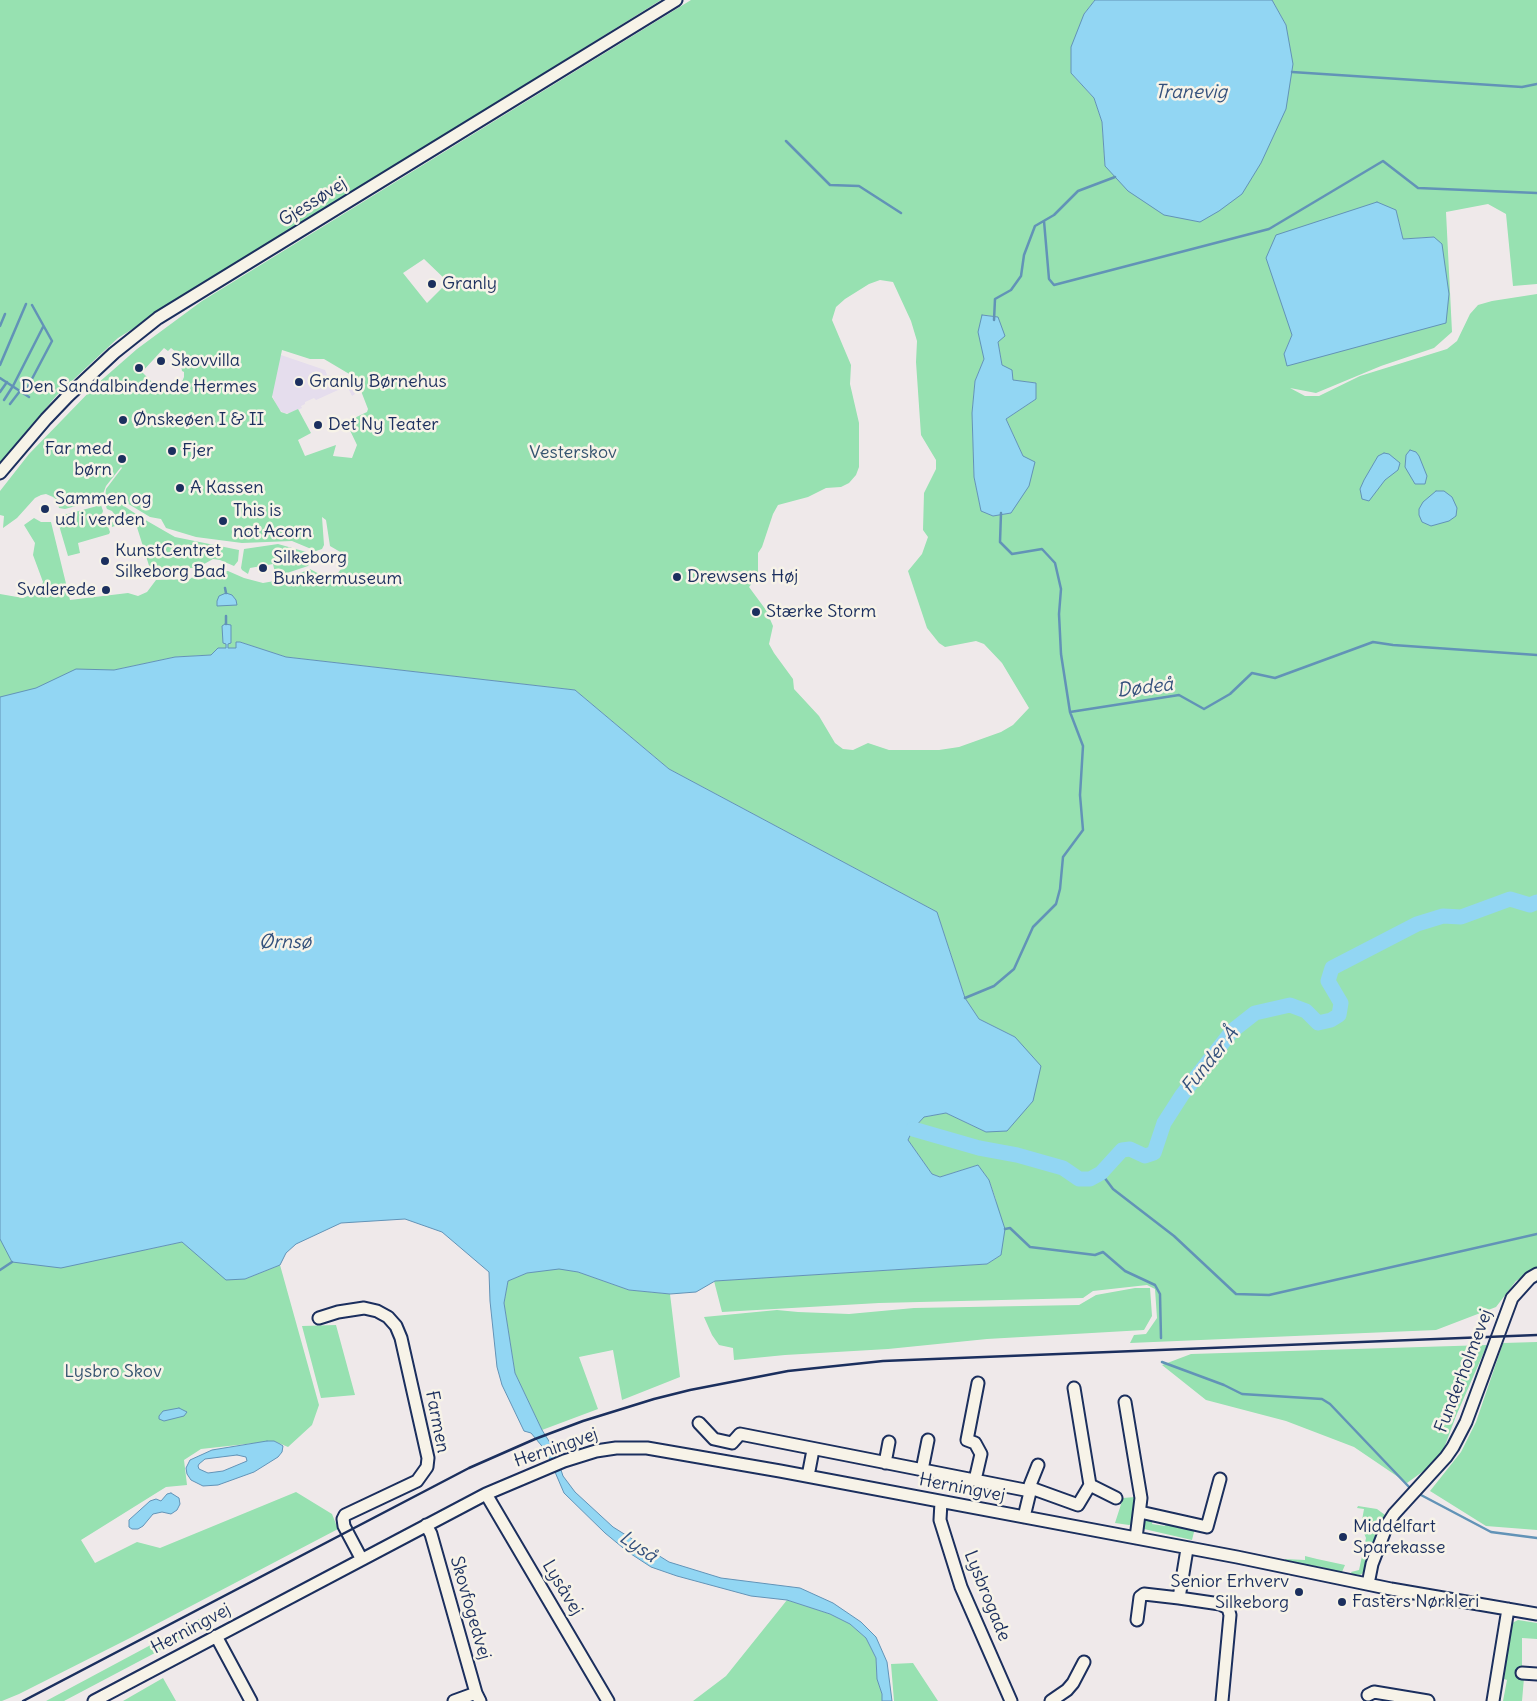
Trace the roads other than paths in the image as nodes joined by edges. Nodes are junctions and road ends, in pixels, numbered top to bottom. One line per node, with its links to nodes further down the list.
1 (676, 0): 2 (street, Gjessøvej)
2 (0, 473)
3 (1537, 1274): 29 (street, Funderholmevej)
4 (319, 1318): 28 (street, Farmen)
5 (978, 1383): 17 (street)
6 (1074, 1388): 18 (street)
7 (1125, 1402): 23 (street)
8 (699, 1423): 11 (street)
9 (928, 1440): 14 (street)
10 (889, 1442): 12 (street)
11 (813, 1450): 12 (street); 15 (street)
12 (885, 1462): 14 (street)
13 (1038, 1465): 19 (street)
14 (922, 1470): 17 (street)
15 (808, 1476): 20 (street, Herningvej); 22 (street, Herningvej)
16 (1220, 1479): 23 (street)
17 (975, 1480): 19 (street)
18 (1090, 1485): 19 (street); 21 (street)
19 (1030, 1489): 24 (street)
20 (486, 1494): 25 (street, Herningvej); 43 (street, Lysåvej)
21 (1116, 1498)
22 (941, 1502): 24 (street, Herningvej); 44 (street, Lysbrogade)
23 (1140, 1512): 26 (street)
24 (1024, 1517): 26 (street, Herningvej)
25 (426, 1525): 28 (street, Herningvej); 39 (street, Skovfogedvej)
26 (1136, 1538): 27 (street, Herningvej)
27 (1187, 1549): 29 (street, Herningvej); 30 (street)
28 (361, 1558): 34 (street, Herningvej)
29 (1368, 1584): 31 (street, Herningvej)
30 (1179, 1598): 33 (street); 46 (street)
31 (1508, 1609): 32 (street, Herningvej); 48 (street)
32 (1537, 1614)
33 (1137, 1620)
34 (216, 1636): 40 (street, Herningvej); 41 (street)
35 (1084, 1662): 45 (street)
36 (1522, 1673): 37 (street)
37 (1537, 1674)
38 (1368, 1695): 47 (street)
39 (478, 1697): 42 (street)
40 (94, 1701)
41 (250, 1701)
42 (454, 1701)
43 (608, 1701)
44 (1011, 1701)
45 (1051, 1701)
46 (1222, 1701)
47 (1428, 1701)
48 (1493, 1701)

